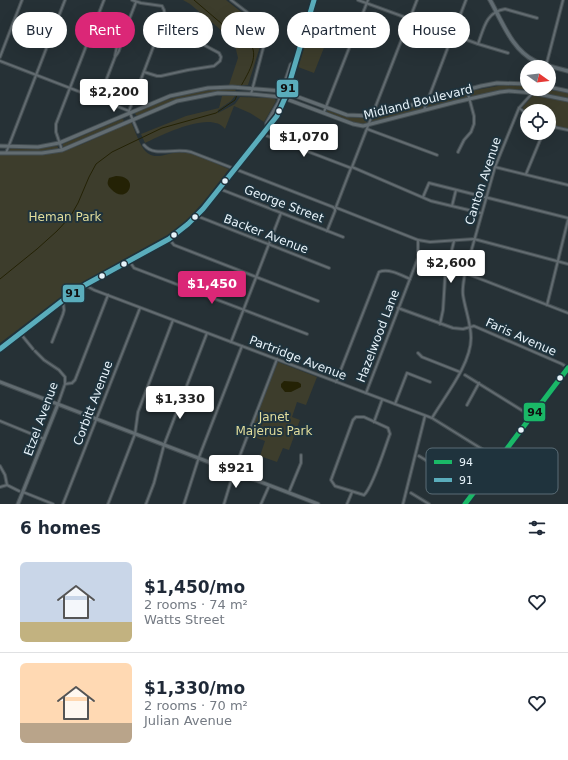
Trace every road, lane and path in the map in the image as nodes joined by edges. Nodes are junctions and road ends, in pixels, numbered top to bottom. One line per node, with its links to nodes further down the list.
1 (22, 0): 28 (street)
2 (65, 0): 36 (street)
3 (104, 0): 40 (street)
4 (132, 0): 13 (street)
5 (231, 0): 38 (street)
6 (314, 0): 32 (main road)
7 (358, 0): 14 (street)
8 (368, 0): 14 (street)
9 (417, 0): 16 (street)
10 (466, 0): 17 (street)
11 (490, 0): 18 (main road)
12 (563, 0): 30 (street)
13 (136, 2): 15 (street); 52 (street)
14 (366, 3): 19 (street); 55 (street)
15 (164, 12)
16 (413, 12)
17 (462, 12)
18 (496, 12): 20 (street); 22 (street); 29 (main road)
19 (398, 15)
20 (537, 18)
21 (470, 41): 22 (street)
22 (478, 44): 27 (street)
23 (153, 48): 35 (street)
24 (210, 48): 35 (street)
25 (399, 48): 60 (street)
26 (448, 48): 54 (street)
27 (508, 53)
28 (0, 57)
29 (534, 60)
30 (548, 60)
31 (0, 61): 36 (street)
32 (295, 62): 42 (main road); 44 (main road)
33 (556, 68): 34 (main road)
34 (568, 71)
35 (144, 72): 58 (street)
36 (36, 75): 40 (street); 72 (street)
37 (520, 84): 41 (main road, Midland Boulevard)
38 (252, 88): 42 (main road, Midland Boulevard); 46 (street); 58 (main road, Midland Boulevard)
39 (556, 88): 43 (main road)
40 (70, 89): 52 (street); 69 (street)
41 (467, 90): 51 (street); 54 (main road, Midland Boulevard)
42 (282, 91): 44 (main road, Midland Boulevard); 49 (main road)
43 (568, 91)
44 (287, 92): 50 (main road); 55 (main road, Midland Boulevard)
45 (520, 92): 51 (main road, Midland Boulevard)
46 (251, 94): 49 (main road, Midland Boulevard); 61 (main road, Midland Boulevard)
47 (530, 96): 56 (street, Canton Avenue)
48 (548, 96): 53 (main road, Midland Boulevard)
49 (281, 97): 50 (main road, Midland Boulevard); 64 (main road)
50 (285, 98): 59 (main road, Midland Boulevard); 64 (main road)
51 (470, 99): 57 (main road, Midland Boulevard); 74 (street)
52 (101, 100): 58 (street)
53 (568, 100)
54 (427, 101): 57 (street); 60 (main road, Midland Boulevard)
55 (326, 107): 59 (street); 60 (main road, Midland Boulevard)
56 (519, 108): 78 (street, Canton Avenue)
57 (423, 111): 62 (main road, Midland Boulevard)
58 (129, 112): 61 (street); 69 (main road, Midland Boulevard)
59 (324, 112): 62 (main road, Midland Boulevard)
60 (372, 116): 62 (street)
61 (132, 119): 66 (street); 73 (main road, Midland Boulevard)
62 (367, 127): 77 (street); 80 (street)
63 (556, 127): 65 (street)
64 (267, 128): 67 (main road)
65 (568, 130)
66 (138, 132)
67 (262, 134): 79 (main road); 80 (street)
68 (540, 140): 81 (street)
69 (59, 143): 72 (main road, Midland Boulevard); 73 (street)
70 (144, 145): 79 (street)
71 (0, 146): 72 (main road, Midland Boulevard)
72 (8, 147): 76 (street)
73 (62, 150): 76 (main road, Midland Boulevard)
74 (458, 152)
75 (0, 153): 76 (main road, Midland Boulevard)
76 (6, 153)
77 (437, 155)
78 (495, 166): 81 (street); 86 (street, Canton Avenue)
79 (234, 168): 83 (main road); 88 (street)
80 (351, 168): 85 (street); 88 (street)
81 (526, 174): 82 (street)
82 (568, 185)
83 (219, 189): 89 (street, George Street); 91 (main road)
84 (456, 190): 85 (street); 86 (street); 87 (street)
85 (423, 197): 87 (street)
86 (486, 198): 90 (street, Canton Avenue); 92 (street)
87 (452, 206): 90 (street)
88 (336, 208): 93 (street); 97 (street)
89 (281, 213): 93 (street, George Street); 99 (street)
90 (481, 213): 96 (street, Canton Avenue)
91 (197, 216): 95 (main road); 99 (street, Backer Avenue)
92 (568, 219): 100 (street)
93 (327, 231): 94 (street, George Street)
94 (343, 237)
95 (168, 239): 101 (main road); 105 (street)
96 (474, 239): 98 (street); 100 (street); 104 (street, Canton Avenue)
97 (418, 240): 98 (street); 106 (street, Hazelwood Lane)
98 (455, 240): 117 (street)
99 (269, 244): 103 (street, Backer Avenue); 105 (street)
100 (558, 261): 102 (street); 111 (street)
101 (130, 262): 107 (main road); 114 (street)
102 (568, 264)
103 (330, 268)
104 (465, 273): 111 (street); 118 (street, Canton Avenue)
105 (256, 278): 110 (street); 114 (street)
106 (410, 279): 113 (street, Hazelwood Lane); 132 (street)
107 (85, 285): 108 (street, Partridge Avenue); 109 (main road)
108 (108, 295): 112 (street, Partridge Avenue); 135 (street)
109 (62, 301): 119 (main road); 122 (street)
110 (318, 301)
111 (547, 305): 115 (street)
112 (140, 308): 116 (street, Partridge Avenue); 144 (street, Corbitt Avenue)
113 (398, 308): 117 (street, Faris Avenue); 136 (street, Hazelwood Lane)
114 (244, 309): 121 (street); 123 (street)
115 (568, 313)
116 (173, 320): 120 (street, Partridge Avenue); 147 (street)
117 (440, 324): 118 (street, Faris Avenue)
118 (470, 326): 128 (street, Faris Avenue); 129 (street, Canton Avenue)
119 (20, 333): 125 (main road); 135 (street, Etzel Avenue)
120 (207, 333): 123 (street, Partridge Avenue); 149 (street)
121 (307, 334)
122 (52, 342)
123 (231, 342): 124 (street, Partridge Avenue)
124 (242, 346): 127 (street, Partridge Avenue); 154 (street)
125 (0, 349)
126 (418, 353): 129 (street)
127 (277, 359): 132 (street, Partridge Avenue); 157 (street)
128 (568, 368): 142 (main road)
129 (460, 372): 143 (street, Canton Avenue)
130 (465, 375): 134 (street)
131 (0, 382): 138 (main road)
132 (336, 382): 136 (street, Partridge Avenue)
133 (430, 382): 139 (street)
134 (479, 383): 140 (street); 142 (street)
135 (66, 384): 138 (street, Etzel Avenue)
136 (366, 394): 137 (street, Partridge Avenue)
137 (382, 400): 139 (street, Partridge Avenue); 146 (street)
138 (58, 404): 144 (main road); 148 (main road, Etzel Avenue)
139 (395, 404): 141 (street, Partridge Avenue)
140 (467, 405)
141 (426, 416): 143 (street, Partridge Avenue); 178 (street)
142 (531, 416): 151 (main road)
143 (432, 418): 150 (street, Partridge Avenue)
144 (97, 419): 147 (main road); 170 (street, Corbitt Avenue)
145 (0, 421): 148 (street)
146 (374, 422): 164 (street); 164 (street)
147 (135, 434): 149 (main road); 171 (street)
148 (44, 439): 162 (main road, Etzel Avenue)
149 (164, 444): 154 (main road); 172 (street)
150 (480, 448)
151 (506, 448)
152 (301, 454): 163 (street)
153 (419, 456): 155 (street)
154 (199, 458): 157 (main road); 173 (street)
155 (426, 460)
156 (0, 466): 158 (street)
157 (234, 471): 159 (main road); 174 (street)
158 (7, 485): 160 (street); 161 (street)
159 (269, 485): 163 (main road); 175 (street)
160 (0, 487)
161 (19, 491)
162 (23, 492): 168 (main road, Etzel Avenue); 169 (street)
163 (289, 492): 167 (main road)
164 (352, 492): 177 (street)
165 (411, 493): 179 (street)
166 (472, 494): 180 (main road)
167 (308, 502): 176 (main road)
168 (18, 504)
169 (53, 504)
170 (63, 504)
171 (108, 504)
172 (146, 504)
173 (184, 504)
174 (224, 504)
175 (261, 504)
176 (318, 504)
177 (347, 504)
178 (404, 504)
179 (429, 504)
180 (465, 504)

